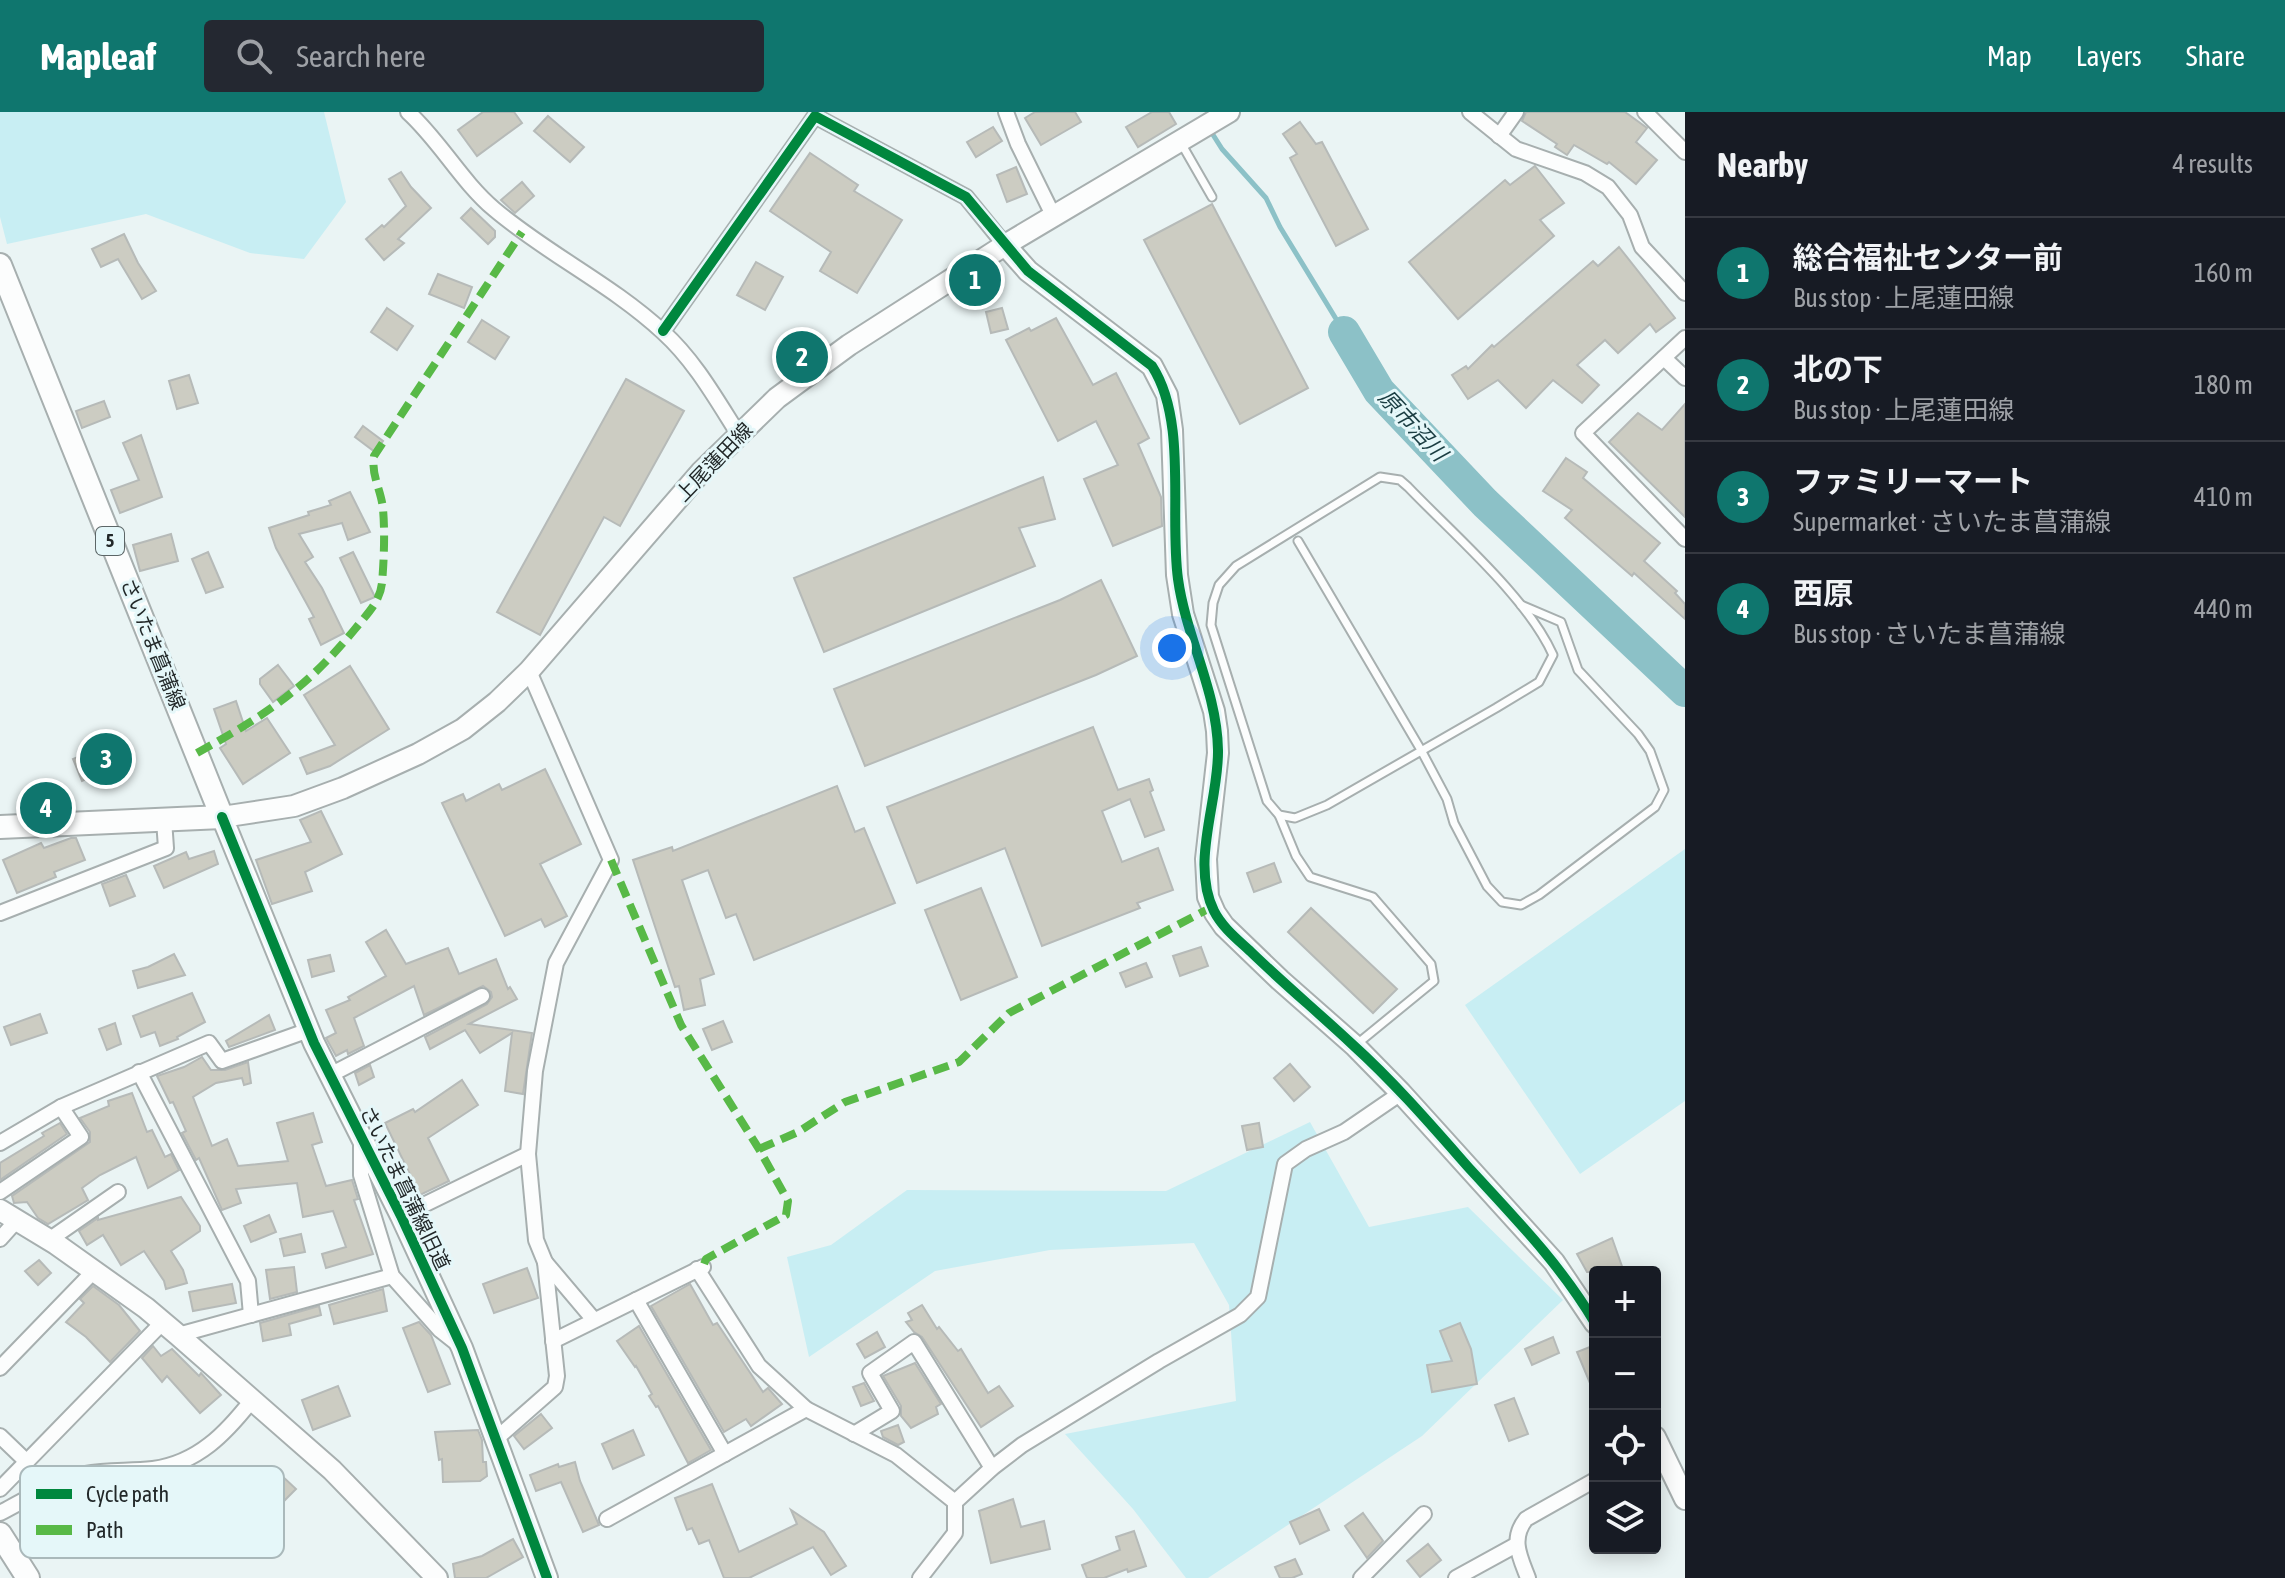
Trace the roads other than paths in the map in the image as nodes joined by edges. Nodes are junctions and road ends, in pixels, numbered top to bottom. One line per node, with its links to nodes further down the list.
1 (1006, 112): 11 (street)
2 (1470, 112): 8 (street)
3 (1516, 112): 8 (street)
4 (1645, 112): 9 (street)
5 (411, 113): 15 (street)
6 (1223, 116): 7 (street, 上尾蓮田線)
7 (1188, 136): 10 (lane); 11 (street, 上尾蓮田線)
8 (1499, 136): 14 (street)
9 (1685, 152)
10 (1212, 197)
11 (1053, 215): 12 (street, 上尾蓮田線)
12 (1005, 245): 15 (street); 19 (street, 上尾蓮田線); 32 (street)
13 (0, 265): 26 (main road, さいたま菖蒲線 / 5)
14 (1685, 293)
15 (663, 331): 19 (street)
16 (1685, 338): 17 (street)
17 (1664, 358): 18 (street); 20 (street)
18 (1685, 378)
19 (739, 435): 23 (street, 上尾蓮田線)
20 (1685, 539)
21 (1298, 541): 24 (lane)
22 (1519, 604): 24 (lane); 24 (lane); 25 (lane)
23 (529, 671): 26 (street, 上尾蓮田線); 39 (street)
24 (1421, 750): 25 (lane)
25 (1279, 815): 32 (lane)
26 (222, 817): 27 (main road); 31 (street, さいたま菖蒲線旧道)
27 (164, 820): 28 (main road); 29 (street)
28 (0, 827)
29 (0, 913)
30 (482, 996): 34 (street)
31 (309, 1030): 33 (street); 34 (street, さいたま菖蒲線旧道)
32 (1355, 1046): 35 (street)
33 (139, 1072): 36 (street); 51 (street)
34 (330, 1075): 37 (street, さいたま菖蒲線旧道)
35 (1401, 1093): 50 (street); 68 (street)
36 (61, 1107): 38 (street); 40 (street)
37 (361, 1139): 43 (street, さいたま菖蒲線旧道); 48 (street)
38 (0, 1143)
39 (528, 1154): 43 (street); 46 (street)
40 (0, 1192)
41 (118, 1192): 45 (street)
42 (9, 1215): 44 (street); 45 (street)
43 (401, 1216): 55 (street, さいたま菖蒲線旧道)
44 (0, 1239)
45 (49, 1240): 47 (street)
46 (545, 1262): 52 (street); 54 (street)
47 (94, 1271): 53 (street); 56 (street)
48 (392, 1276): 51 (street); 55 (street)
49 (636, 1300): 52 (street); 58 (street); 63 (street)
50 (1589, 1314)
51 (251, 1315): 53 (street)
52 (594, 1320): 54 (street)
53 (171, 1328): 57 (street); 64 (street)
54 (553, 1341): 61 (street)
55 (462, 1348): 61 (street, さいたま菖蒲線旧道)
56 (0, 1368)
57 (252, 1400): 66 (street); 80 (street)
58 (806, 1409): 59 (street); 63 (street)
59 (854, 1434): 68 (street); 72 (street)
60 (0, 1436): 64 (street)
61 (497, 1438): 81 (street, さいたま菖蒲線旧道)
62 (1661, 1453): 71 (street)
63 (725, 1454): 76 (street)
64 (26, 1461): 65 (street)
65 (21, 1466)
66 (166, 1466)
67 (20, 1467): 70 (street)
68 (992, 1468): 72 (street)
69 (1591, 1482): 78 (street)
70 (0, 1489)
71 (1685, 1499)
72 (955, 1502): 82 (street)
73 (20, 1503): 74 (street)
74 (0, 1513)
75 (1424, 1514): 83 (street)
76 (607, 1519)
77 (0, 1534): 79 (main road)
78 (1516, 1545): 84 (street); 85 (street)
79 (28, 1578)
80 (437, 1578)
81 (547, 1578)
82 (920, 1578)
83 (1361, 1578)
84 (1456, 1578)
85 (1528, 1578)

